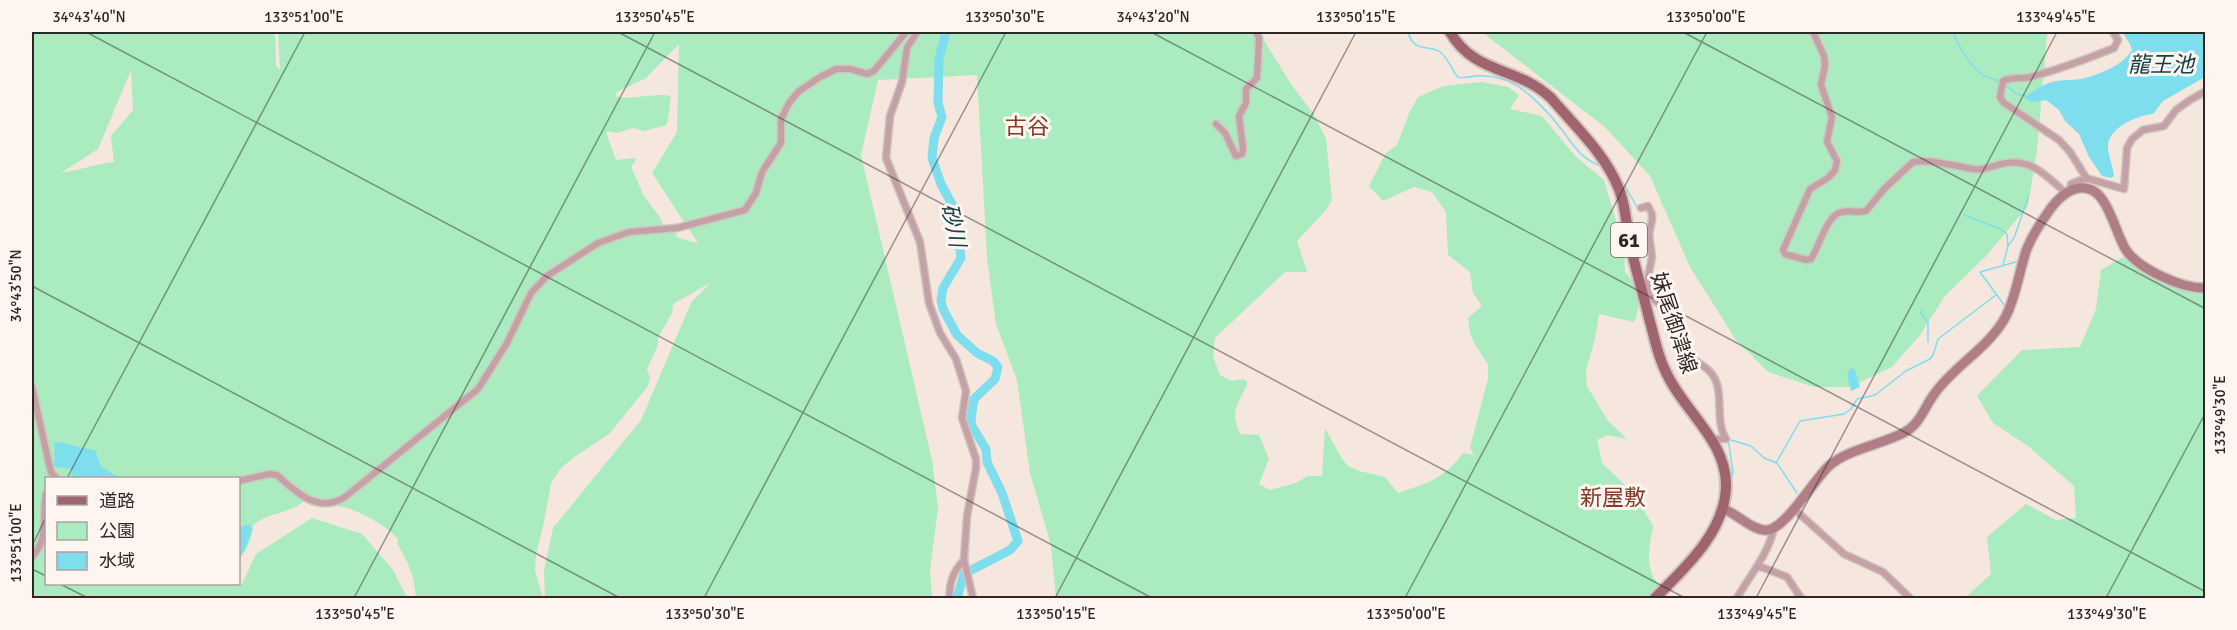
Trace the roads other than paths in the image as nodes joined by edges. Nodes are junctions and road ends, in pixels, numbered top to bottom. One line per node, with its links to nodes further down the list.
1 (906, 32): 17 (street)
2 (916, 32): 23 (street)
3 (1256, 32): 8 (street)
4 (1450, 32): 13 (main road, 妹尾御津線 / 61)
5 (1813, 32): 10 (street)
6 (2113, 32): 9 (street)
7 (2205, 91): 9 (street)
8 (1215, 124)
9 (2087, 179): 10 (street)
10 (2068, 192): 12 (street); 20 (street)
11 (1641, 208): 13 (street)
12 (2205, 288)
13 (1646, 295): 15 (main road, 妹尾御津線 / 61); 15 (street)
14 (32, 387): 16 (street)
15 (1712, 439): 19 (main road, 妹尾御津線 / 61)
16 (50, 475)
17 (240, 481)
18 (45, 509): 22 (street)
19 (1724, 509): 21 (street); 27 (main road, 妹尾御津線 / 61)
20 (1794, 509): 21 (street); 30 (street)
21 (1774, 528): 24 (street)
22 (32, 556)
23 (965, 564): 25 (street); 26 (street)
24 (1759, 566): 28 (street); 29 (street)
25 (950, 598)
26 (973, 598)
27 (1655, 598)
28 (1737, 598)
29 (1801, 598)
30 (1910, 598)

